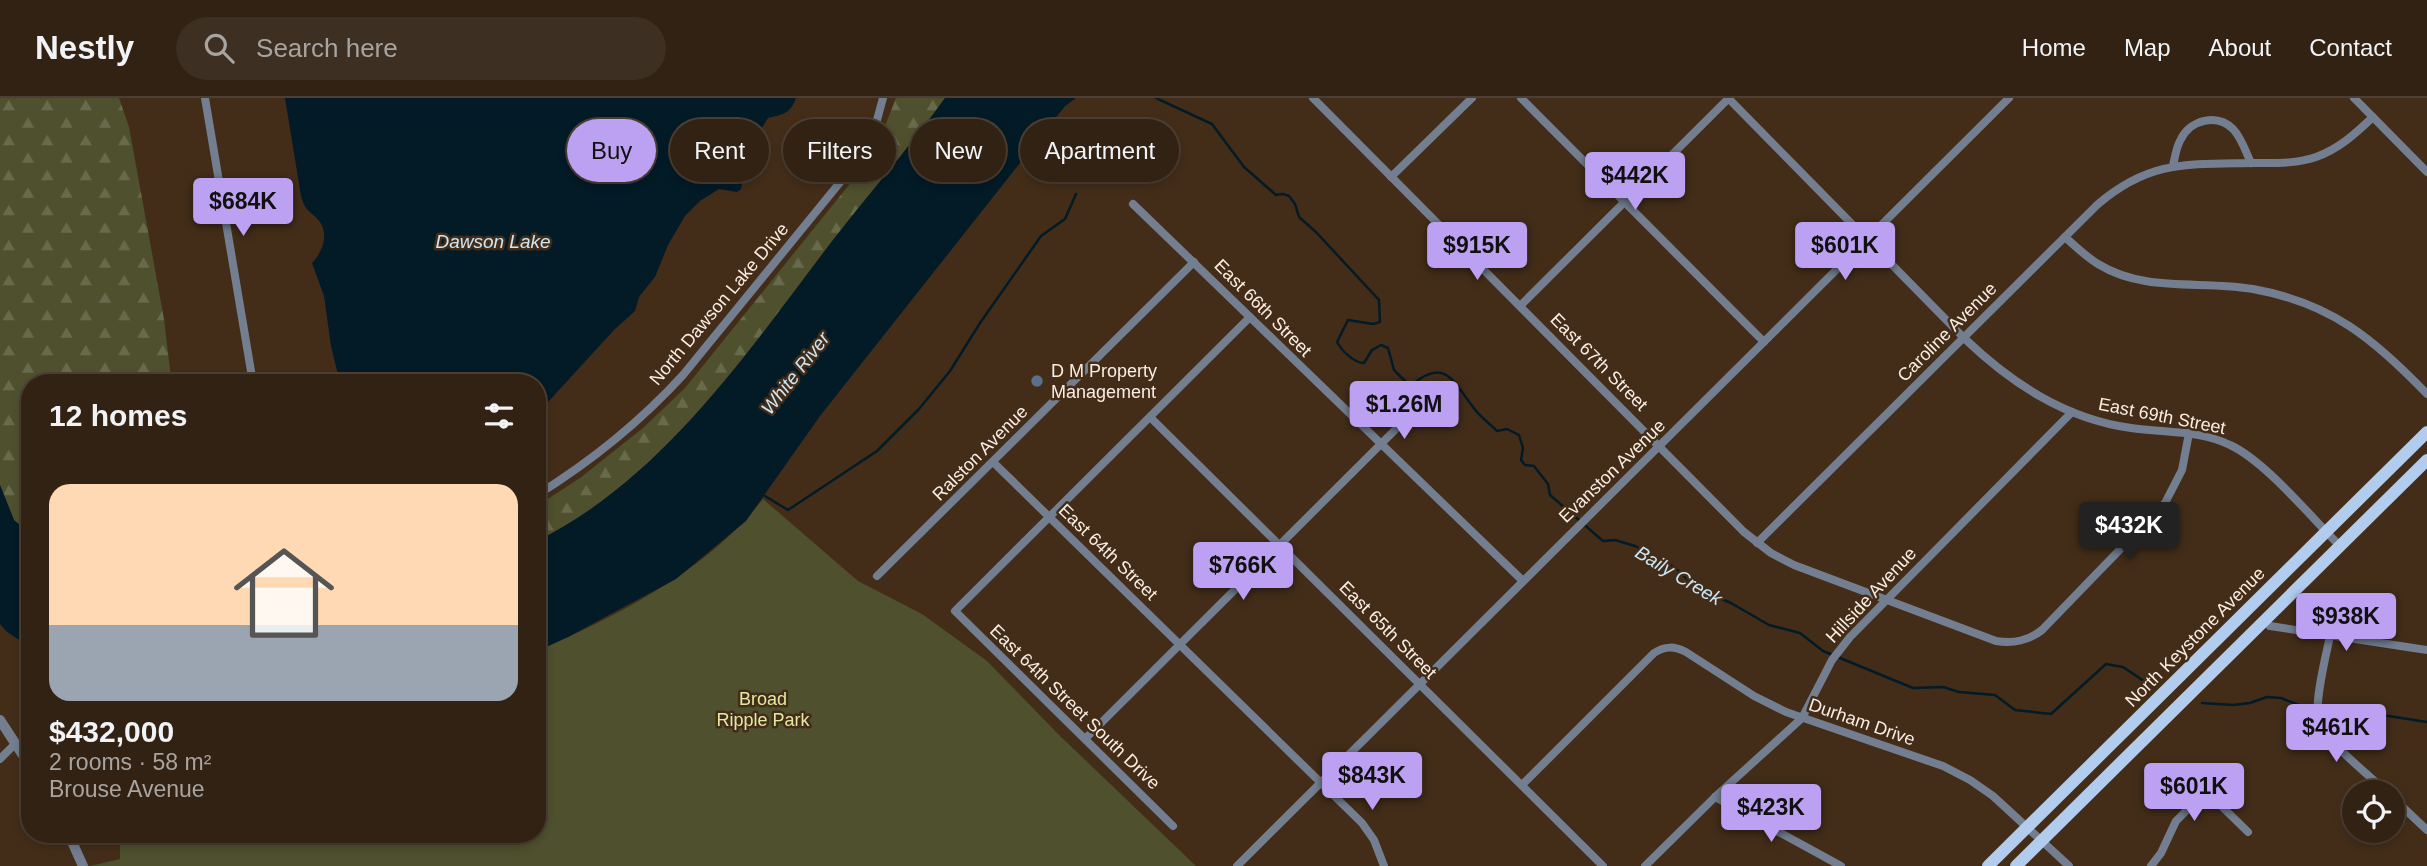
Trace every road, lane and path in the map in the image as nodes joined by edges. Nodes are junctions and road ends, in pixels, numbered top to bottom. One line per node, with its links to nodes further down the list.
1 (205, 98): 23 (street)
2 (883, 98): 34 (street, North Dawson Lake Drive)
3 (1313, 98): 13 (street, East 67th Street)
4 (1472, 98): 13 (street)
5 (1521, 98): 14 (street)
6 (1729, 98): 14 (street); 17 (street, East 69th Street)
7 (2009, 98): 17 (street, Evanston Avenue)
8 (2354, 98): 9 (street)
9 (2373, 117): 10 (street, Caroline Avenue); 12 (street)
10 (2251, 163): 11 (street, Caroline Avenue); 11 (street)
11 (2173, 166): 16 (street, Caroline Avenue)
12 (2427, 172)
13 (1391, 177): 19 (street, East 67th Street)
14 (1625, 202): 19 (street); 22 (street)
15 (1133, 204): 18 (street, East 66th Street)
16 (2065, 237): 21 (street, Caroline Avenue); 24 (street)
17 (1867, 240): 21 (street, East 69th Street); 22 (street, Evanston Avenue)
18 (1194, 262): 20 (street, East 66th Street); 33 (street, Ralston Avenue)
19 (1521, 305): 31 (street, East 67th Street)
20 (1250, 317): 26 (street); 30 (street, East 66th Street)
21 (1965, 338): 25 (street, East 69th Street); 37 (street, Caroline Avenue)
22 (1765, 342): 31 (street, Evanston Avenue)
23 (251, 374)
24 (2427, 394)
25 (2072, 412): 29 (street, East 69th Street); 42 (street, Hillside Avenue)
26 (1150, 417): 35 (street); 38 (street, East 65th Street)
27 (1408, 417): 30 (street)
28 (2427, 432): 36 (main road, North Keystone Avenue)
29 (2189, 433): 36 (street, East 69th Street); 42 (street, East 67th Street)
30 (1380, 445): 38 (street); 41 (street, East 66th Street)
31 (1660, 446): 37 (street, East 67th Street); 41 (street, Evanston Avenue)
32 (2427, 460): 39 (main road, North Keystone Avenue)
33 (993, 462): 35 (street, East 64th Street); 40 (street, Ralston Avenue)
34 (546, 489)
35 (1049, 517): 45 (street, East 64th Street); 50 (street, East 64th Street South Drive)
36 (2326, 532): 39 (street, East 69th Street); 62 (main road, North Keystone Avenue)
37 (1757, 543): 42 (street, East 67th Street)
38 (1279, 545): 45 (street); 47 (street, East 65th Street)
39 (2340, 546): 62 (main road, North Keystone Avenue)
40 (877, 576)
41 (1522, 580): 47 (street, Evanston Avenue)
42 (1885, 600): 48 (street, Hillside Avenue)
43 (2270, 625): 44 (street)
44 (2330, 636): 46 (street); 54 (street)
45 (1180, 645): 50 (street); 55 (street, East 64th Street)
46 (2427, 650)
47 (1420, 685): 55 (street, Evanston Avenue); 56 (street, East 65th Street)
48 (1802, 718): 56 (street, Durham Drive); 57 (street, Hillside Avenue); 62 (street, Durham Drive)
49 (0, 720): 51 (street)
50 (1085, 739): 59 (street, East 64th Street South Drive)
51 (15, 744): 52 (street); 53 (street)
52 (21, 753)
53 (0, 759)
54 (2374, 780)
55 (1320, 782): 65 (street, Evanston Avenue); 66 (street, East 64th Street)
56 (1522, 785): 67 (street, East 65th Street)
57 (1715, 797): 68 (street, Hillside Avenue); 69 (street)
58 (2405, 809): 60 (street)
59 (1173, 826)
60 (2427, 830)
61 (2248, 832): 73 (street)
62 (2035, 834): 70 (main road, North Keystone Avenue); 71 (main road, North Keystone Avenue); 72 (street, Durham Drive)
63 (72, 843): 64 (street)
64 (83, 866)
65 (1237, 866)
66 (1384, 866)
67 (1604, 866)
68 (1645, 866)
69 (1841, 866)
70 (1989, 866)
71 (2016, 866)
72 (2069, 866)
73 (2151, 866)

